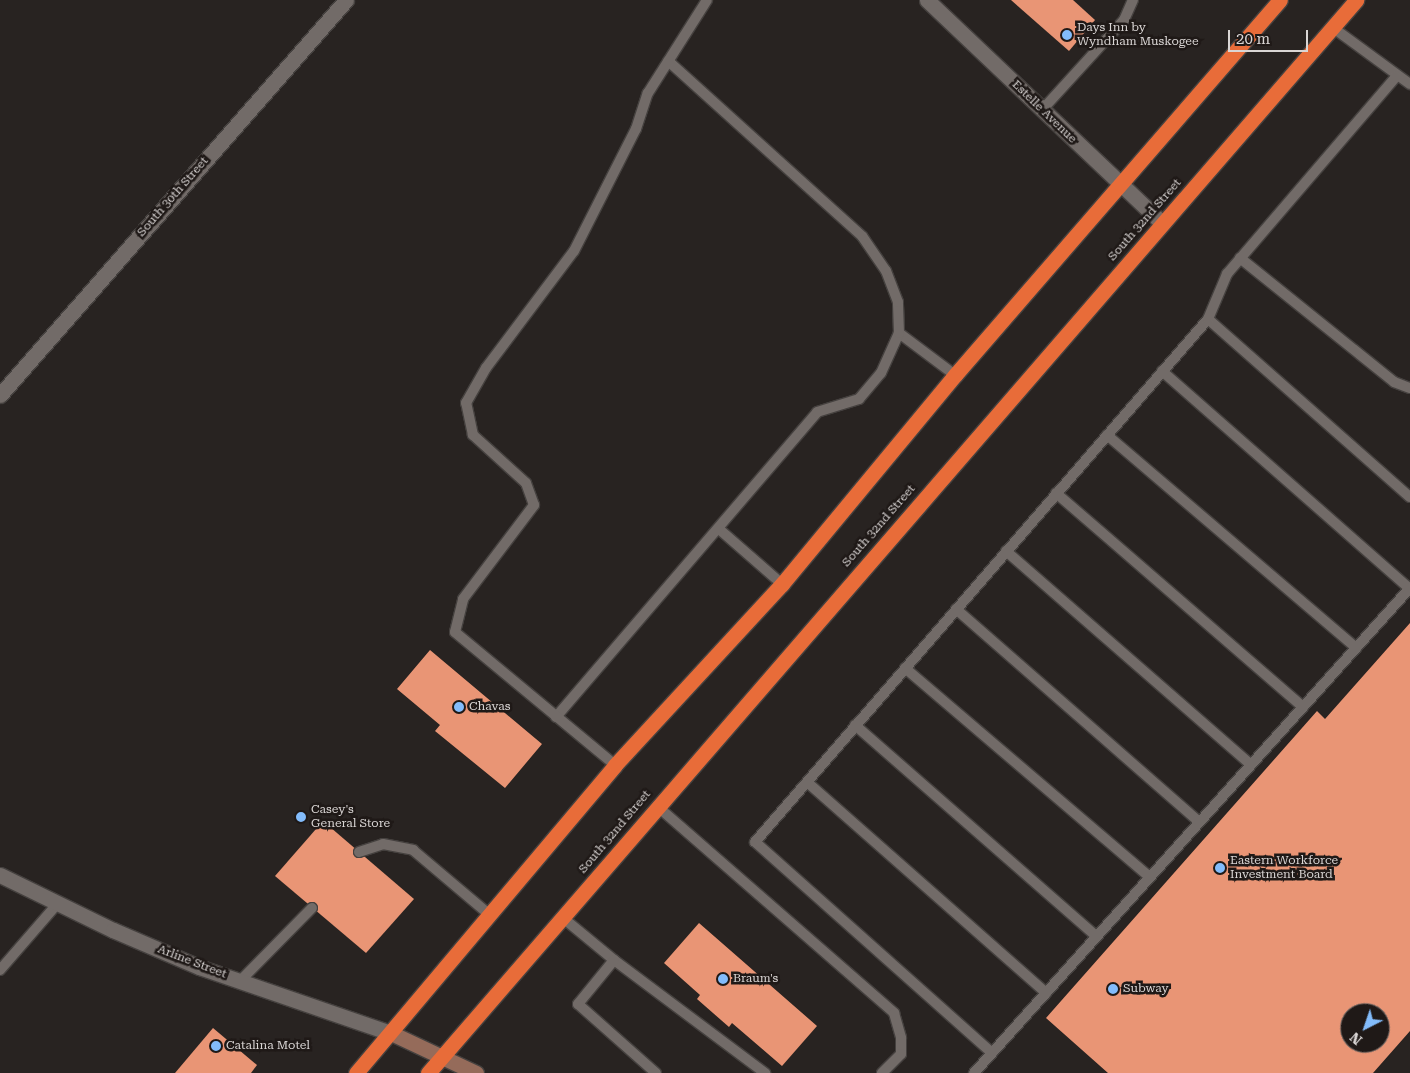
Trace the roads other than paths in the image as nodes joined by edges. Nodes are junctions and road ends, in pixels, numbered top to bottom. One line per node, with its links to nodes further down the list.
1 (346, 0): 20 (street, South 30th Street)
2 (707, 0): 8 (lane)
3 (928, 0): 11 (street, Estelle Avenue)
4 (1133, 0): 11 (lane)
5 (1280, 0): 12 (highway)
6 (1356, 0): 7 (highway, South 32nd Street)
7 (1332, 27): 9 (lane); 13 (highway, South 32nd Street)
8 (668, 62): 16 (lane); 32 (lane)
9 (1396, 77): 10 (lane); 14 (lane)
10 (1410, 84)
11 (1042, 110): 12 (street, Estelle Avenue)
12 (1120, 185): 13 (street, Estelle Avenue); 18 (highway)
13 (1162, 223): 37 (highway, South 32nd Street)
14 (1240, 258): 15 (lane); 19 (lane)
15 (1208, 319): 17 (lane); 23 (lane)
16 (899, 333): 18 (lane); 24 (lane)
17 (1162, 371): 21 (lane); 27 (lane)
18 (955, 375): 26 (highway)
19 (1410, 388)
20 (0, 395)
21 (1107, 435): 22 (lane); 29 (lane)
22 (1056, 493): 25 (lane); 31 (lane)
23 (1410, 497)
24 (719, 529): 26 (lane); 32 (lane)
25 (1006, 551): 28 (lane); 35 (lane)
26 (782, 584): 34 (highway)
27 (1410, 588): 29 (lane)
28 (956, 609): 30 (lane); 38 (lane)
29 (1356, 648): 31 (lane)
30 (905, 668): 33 (lane); 41 (lane)
31 (1302, 707): 35 (lane)
32 (556, 717): 34 (lane)
33 (856, 725): 36 (lane); 46 (lane)
34 (615, 765): 44 (highway)
35 (1251, 765): 38 (lane)
36 (807, 782): 50 (lane); 52 (lane)
37 (657, 806): 45 (highway, South 32nd Street); 59 (lane)
38 (1199, 822): 41 (lane)
39 (359, 852): 44 (lane)
40 (0, 875): 42 (street, Arline Street)
41 (1150, 877): 46 (lane)
42 (58, 903): 48 (lane); 49 (street, Arline Street)
43 (312, 908): 49 (lane)
44 (491, 916): 51 (highway)
45 (562, 917): 47 (lane); 53 (highway, South 32nd Street)
46 (1096, 936): 50 (lane)
47 (614, 960): 57 (lane); 58 (lane)
48 (0, 970)
49 (241, 980): 51 (street, Arline Street)
50 (1046, 993): 52 (lane)
51 (390, 1033): 53 (street); 54 (highway)
52 (992, 1053): 60 (lane)
53 (442, 1057): 55 (highway, South 32nd Street); 56 (street)
54 (356, 1073)
55 (428, 1073)
56 (476, 1073)
57 (656, 1073)
58 (765, 1073)
59 (882, 1073)
60 (974, 1073)

